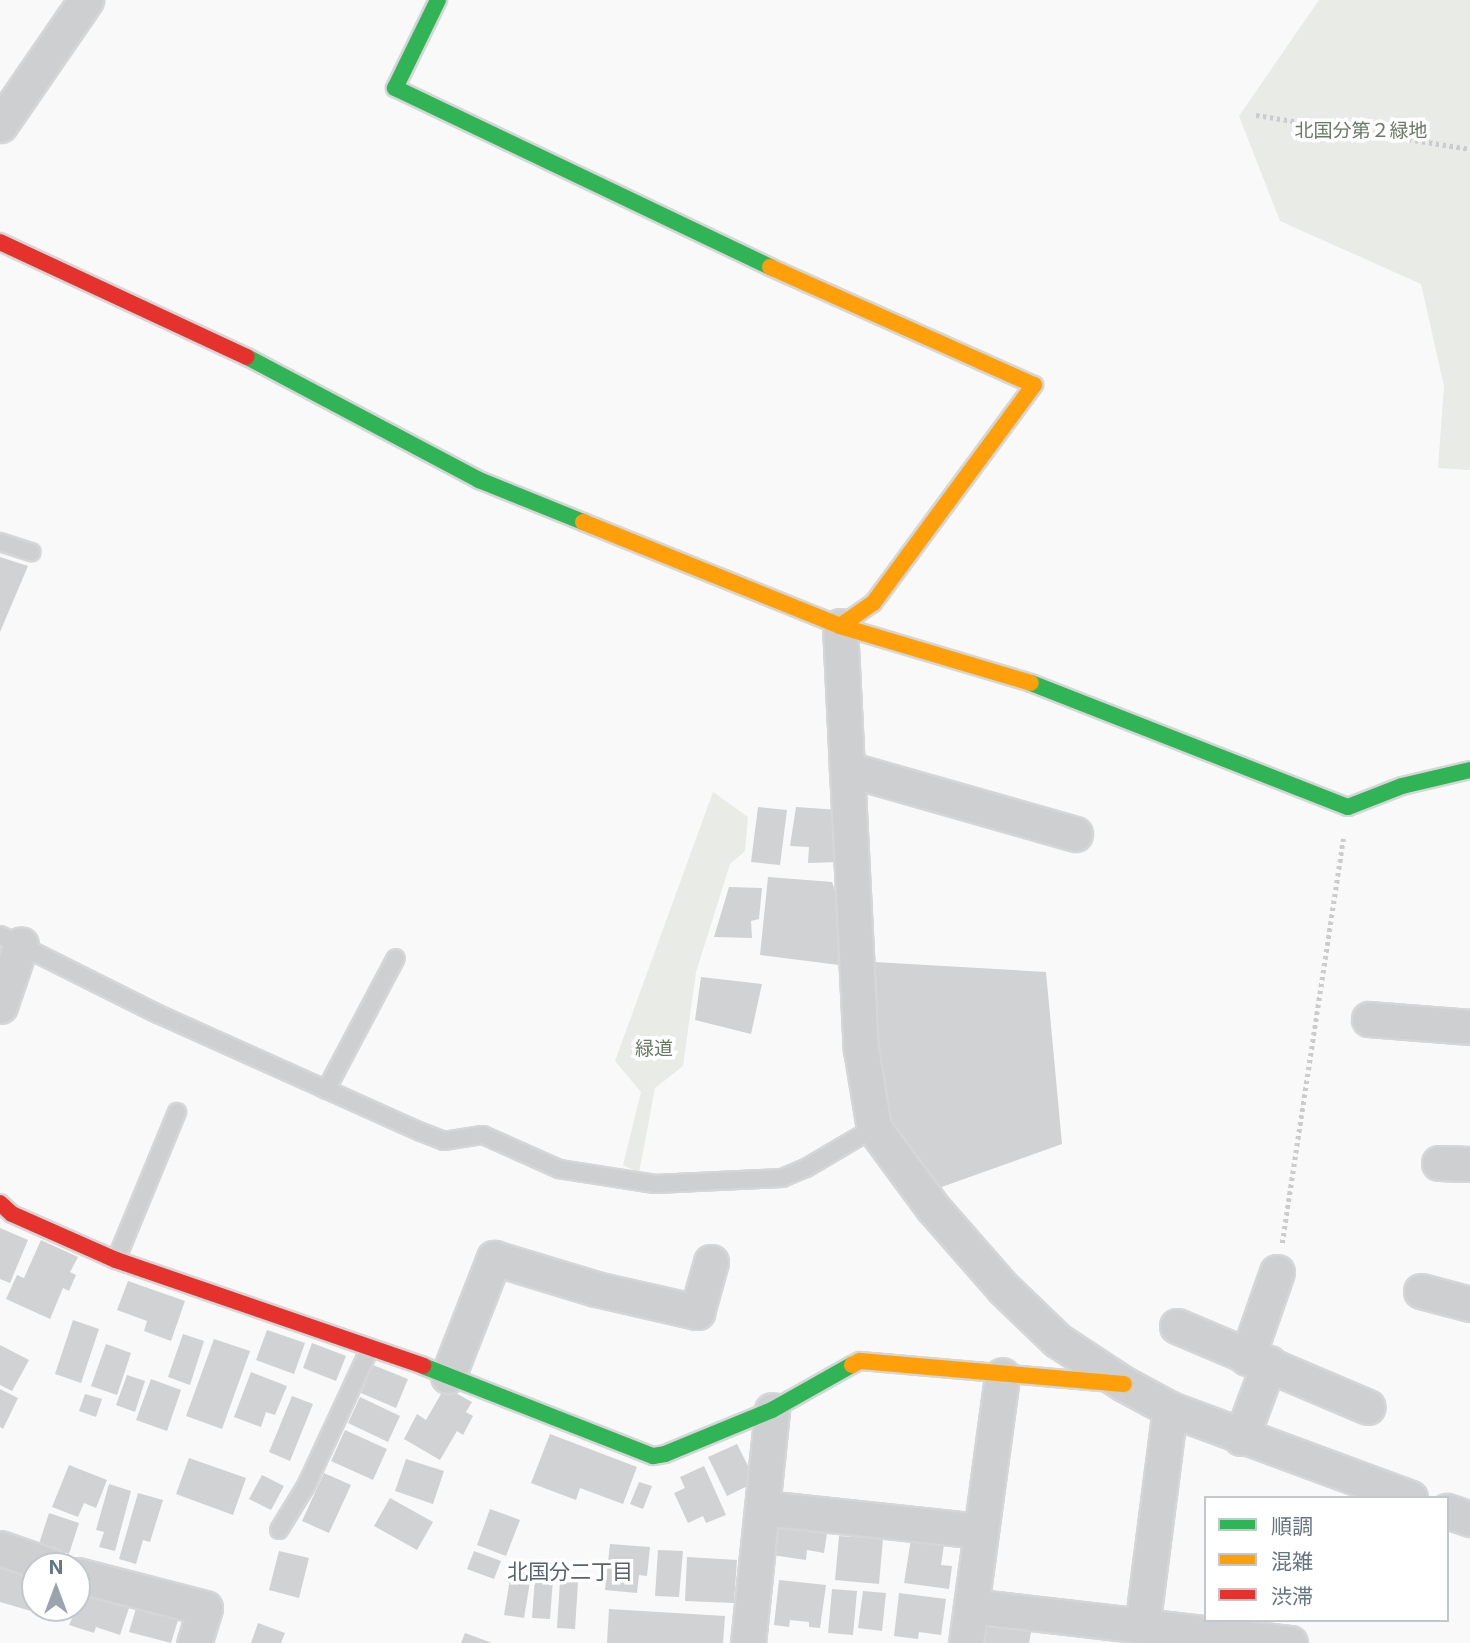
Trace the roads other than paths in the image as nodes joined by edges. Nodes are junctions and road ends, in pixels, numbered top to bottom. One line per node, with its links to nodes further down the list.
1 (86, 0): 3 (street)
2 (438, 0): 7 (street)
3 (0, 125)
4 (0, 242): 7 (street)
5 (0, 542): 6 (lane)
6 (32, 552)
7 (840, 626): 8 (street); 9 (street)
8 (847, 769): 10 (street); 18 (street)
9 (1470, 770)
10 (1075, 834)
11 (10, 940): 13 (street); 16 (lane)
12 (397, 958): 16 (lane)
13 (0, 1006)
14 (1368, 1018): 15 (street)
15 (1470, 1027)
16 (326, 1090): 18 (lane)
17 (177, 1112): 20 (lane)
18 (874, 1128): 30 (street)
19 (0, 1203): 20 (street)
20 (116, 1260): 26 (street)
21 (711, 1262): 29 (street)
22 (1278, 1272): 27 (street)
23 (1420, 1291): 24 (street)
24 (1470, 1304)
25 (1177, 1326): 27 (street)
26 (369, 1350): 29 (street); 39 (lane)
27 (1258, 1361): 31 (street); 34 (street)
28 (1002, 1375): 30 (street); 33 (street); 40 (street)
29 (449, 1376): 33 (street)
30 (1124, 1384): 32 (street)
31 (1368, 1407)
32 (1170, 1409): 34 (street); 45 (street)
33 (772, 1410): 36 (street)
34 (1241, 1437): 35 (street)
35 (1404, 1496)
36 (764, 1507): 40 (street); 47 (street)
37 (1449, 1512): 38 (street)
38 (1470, 1519)
39 (279, 1530)
40 (981, 1531): 44 (street)
41 (0, 1548): 42 (street)
42 (21, 1555)
43 (91, 1579): 46 (street)
44 (971, 1606): 45 (street); 48 (street)
45 (1142, 1628): 49 (street)
46 (194, 1643)
47 (748, 1643)
48 (966, 1643)
49 (1290, 1643)

